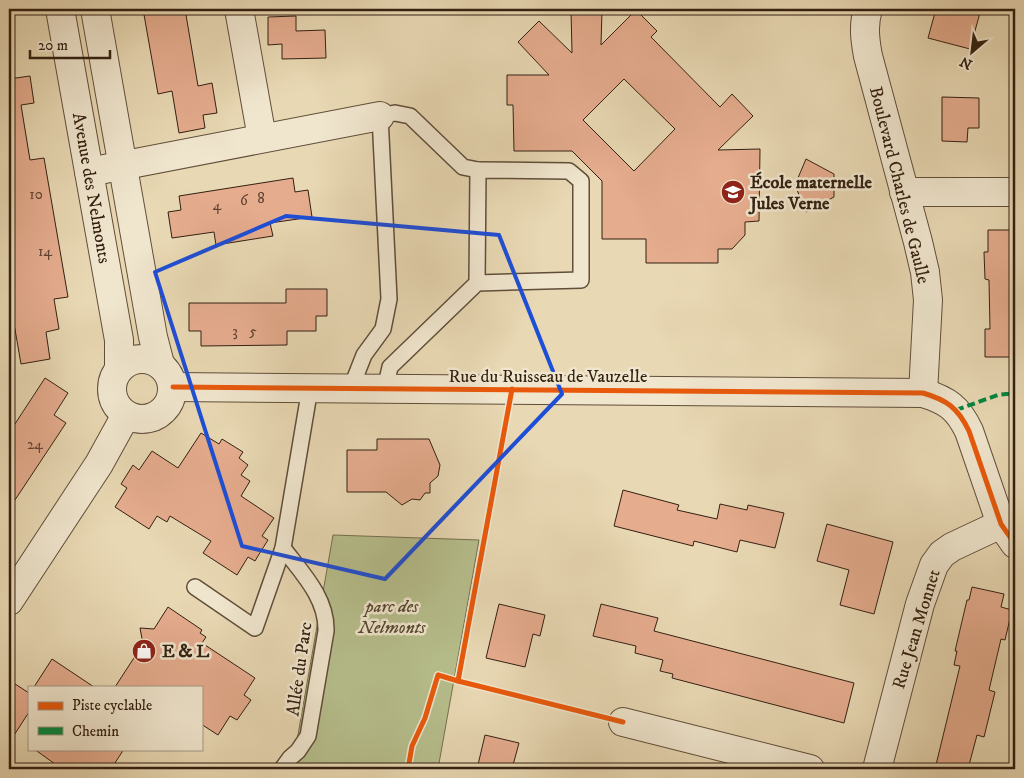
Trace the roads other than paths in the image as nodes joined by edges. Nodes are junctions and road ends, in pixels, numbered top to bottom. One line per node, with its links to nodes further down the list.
1 (60, 9): 9 (street, Avenue des Nelmonts)
2 (95, 9): 7 (street, Avenue des Nelmonts)
3 (239, 9): 6 (street)
4 (868, 9): 10 (street, Boulevard Charles de Gaulle)
5 (380, 116): 6 (street); 8 (lane); 16 (lane)
6 (262, 138): 7 (street)
7 (123, 165): 9 (street); 14 (street, Avenue des Nelmonts)
8 (478, 170): 12 (lane); 12 (lane)
9 (89, 172): 13 (street, Avenue des Nelmonts)
10 (904, 192): 11 (street); 18 (street, Boulevard Charles de Gaulle)
11 (1015, 192)
12 (477, 283): 17 (lane)
13 (119, 368): 14 (street); 19 (street, Avenue des Nelmonts)
14 (166, 375): 15 (street, Rue du Ruisseau de Vauzelle); 19 (street)
15 (310, 388): 16 (street, Rue du Ruisseau de Vauzelle); 21 (lane)
16 (352, 388): 17 (street, Rue du Ruisseau de Vauzelle)
17 (385, 389): 18 (street, Rue du Ruisseau de Vauzelle)
18 (923, 393): 20 (street, Rue Jean Monnet)
19 (126, 415): 23 (street)
20 (1008, 534): 27 (street, Rue Jean Monnet)
21 (283, 548): 22 (lane); 25 (lane, Allée du Parc)
22 (195, 587)
23 (9, 601)
24 (623, 722): 26 (street)
25 (282, 769)
26 (810, 769)
27 (877, 769)

